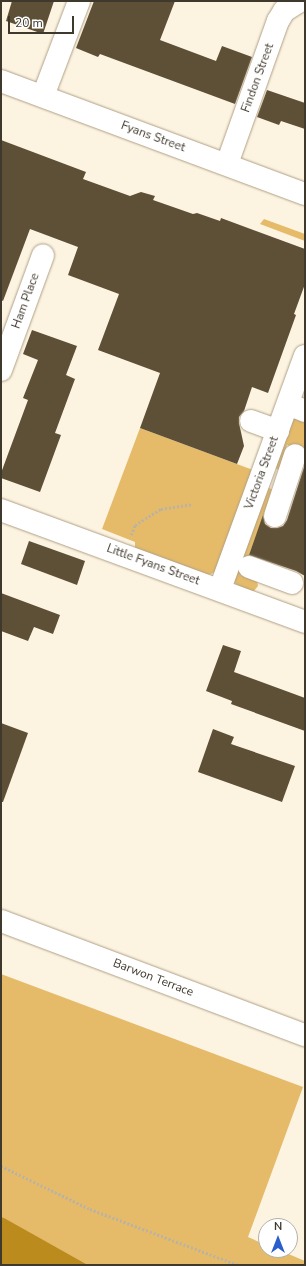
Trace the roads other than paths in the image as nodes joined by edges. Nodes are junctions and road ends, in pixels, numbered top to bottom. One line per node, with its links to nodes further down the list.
1 (79, 1): 4 (street)
2 (300, 1): 5 (street, Findon Street)
3 (1, 80): 4 (street, Fyans Street)
4 (43, 96): 5 (street, Fyans Street)
5 (227, 164): 6 (street, Fyans Street)
6 (305, 194)
7 (43, 255): 9 (street, Ham Place)
8 (304, 362): 10 (street, Victoria Street)
9 (1, 370)
10 (296, 407): 12 (street, Victoria Street)
11 (251, 421): 12 (street)
12 (278, 431): 14 (street, Victoria Street)
13 (295, 456): 15 (street)
14 (262, 473): 15 (street); 21 (street, Victoria Street)
15 (286, 482): 17 (street)
16 (1, 510): 21 (street, Little Fyans Street)
17 (275, 516)
18 (249, 567): 19 (street)
19 (271, 576): 20 (street); 22 (street)
20 (292, 583)
21 (220, 589): 22 (street, Little Fyans Street)
22 (259, 604): 23 (street, Little Fyans Street)
23 (305, 622)
24 (1, 921): 25 (street, Barwon Terrace)
25 (305, 1035)

